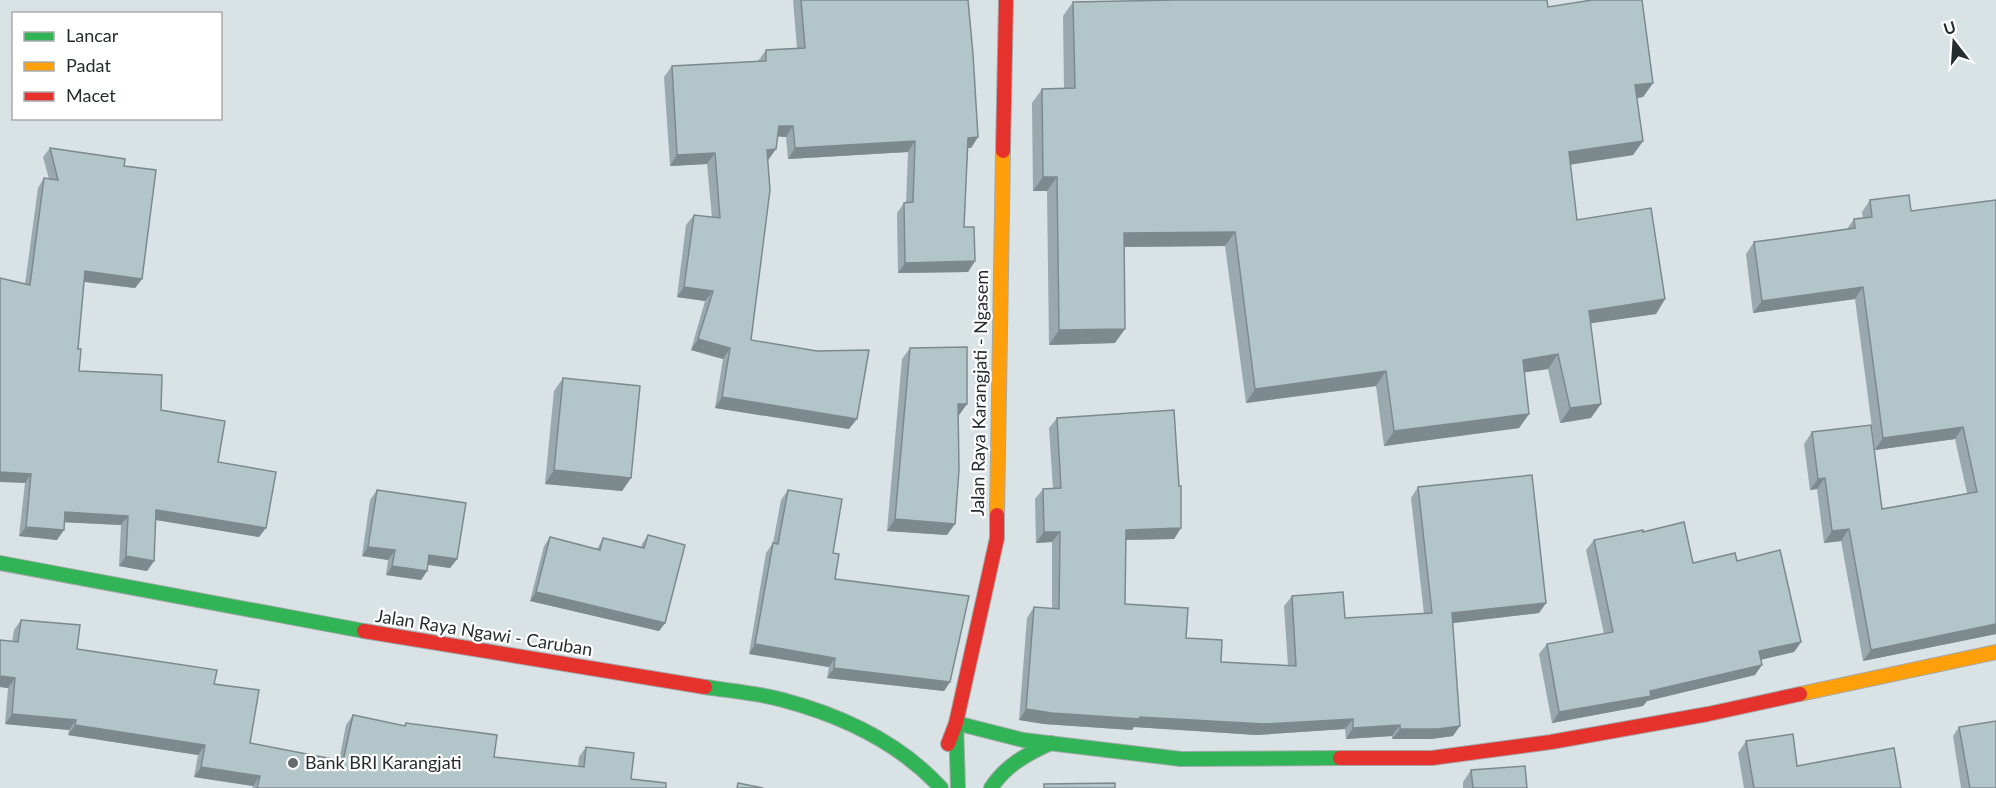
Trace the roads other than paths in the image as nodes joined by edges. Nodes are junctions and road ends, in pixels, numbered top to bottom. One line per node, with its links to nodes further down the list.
1 (1006, 0): 4 (main road, Jalan Raya Karangjati - Ngasem)
2 (0, 563): 6 (main road, Jalan Raya Ngawi - Caruban)
3 (1996, 652): 5 (main road)
4 (956, 723): 5 (main road); 6 (main road, Jalan Raya Karangjati - Ngasem); 7 (main road)
5 (1051, 743): 8 (main road)
6 (938, 773)
7 (958, 788)
8 (991, 788)

